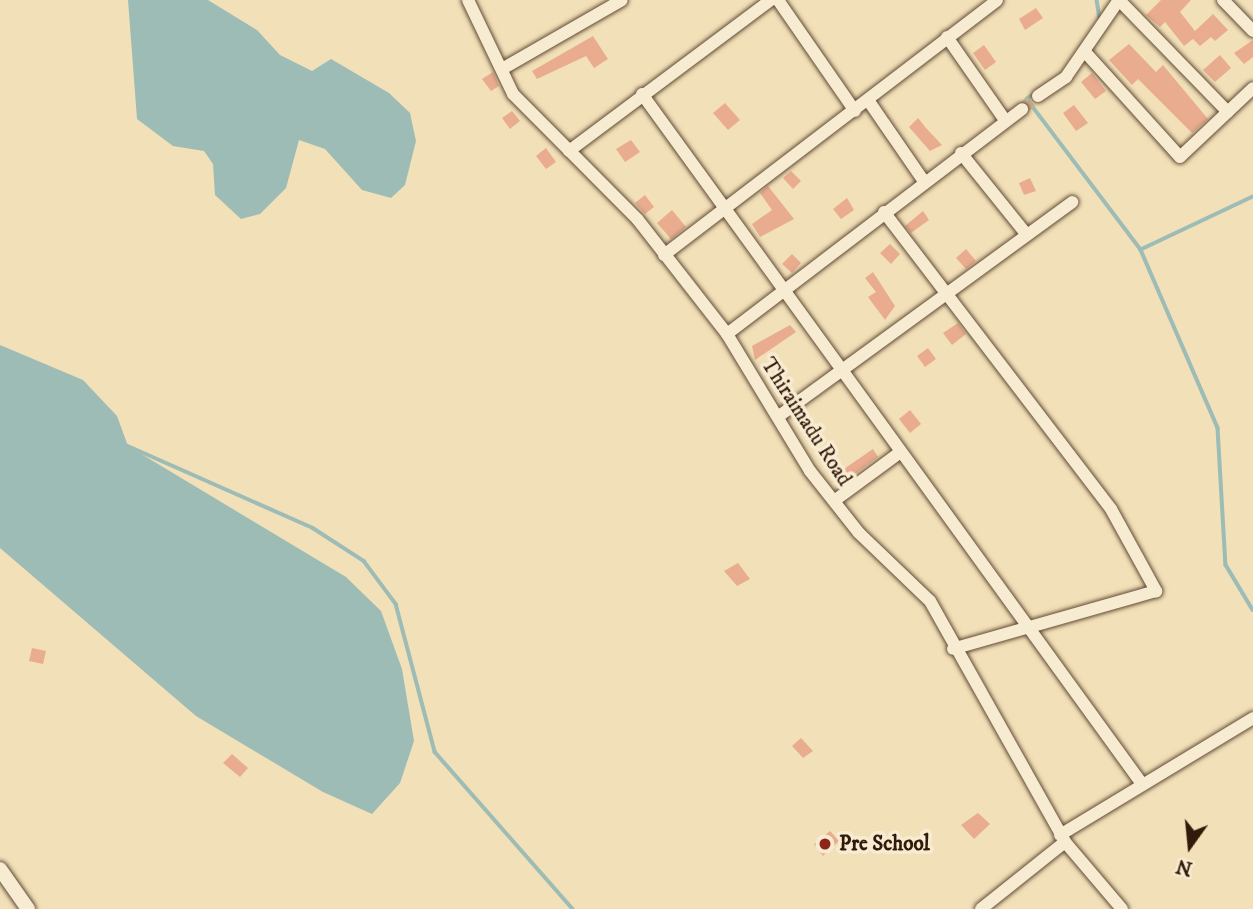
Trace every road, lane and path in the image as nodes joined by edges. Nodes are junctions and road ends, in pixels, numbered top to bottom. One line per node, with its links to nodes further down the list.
1 (468, 0): 11 (street, Thiraimadu Road)
2 (622, 0): 11 (street)
3 (771, 0): 13 (street)
4 (778, 0): 17 (street)
5 (997, 0): 9 (street)
6 (1119, 0): 10 (street); 18 (street)
7 (1223, 0): 8 (street)
8 (1253, 31)
9 (947, 37): 15 (street); 19 (street)
10 (1086, 53): 14 (street); 18 (street)
11 (502, 69): 20 (street, Thiraimadu Road)
12 (1253, 88): 18 (street)
13 (642, 94): 20 (street); 24 (street)
14 (1038, 96)
15 (868, 100): 17 (street); 22 (street)
16 (1023, 108): 19 (street)
17 (855, 110): 24 (street)
18 (1228, 112)
19 (1005, 120): 21 (street)
20 (569, 151): 27 (street, Thiraimadu Road)
21 (961, 153): 22 (street); 26 (street)
22 (923, 180): 25 (street)
23 (1072, 202): 26 (street)
24 (729, 207): 27 (street); 28 (street)
25 (884, 212): 28 (street); 29 (street)
26 (1027, 235): 29 (street)
27 (664, 256): 30 (street, Thiraimadu Road)
28 (787, 288): 30 (street); 31 (street)
29 (947, 291): 31 (street); 35 (street)
30 (727, 334): 32 (street, Thiraimadu Road)
31 (844, 370): 32 (street); 33 (street)
32 (779, 416): 34 (street, Thiraimadu Road)
33 (899, 453): 34 (street); 35 (street)
34 (834, 501): 36 (street, Thiraimadu Road)
35 (1029, 627): 36 (street); 38 (street)
36 (953, 649): 39 (street, Thiraimadu Road)
37 (1253, 718): 38 (street)
38 (1142, 784): 39 (street)
39 (1063, 839): 42 (street); 43 (street, Thiraimadu Road)
40 (0, 869): 41 (street)
41 (28, 909)
42 (981, 909)
43 (1122, 909)

